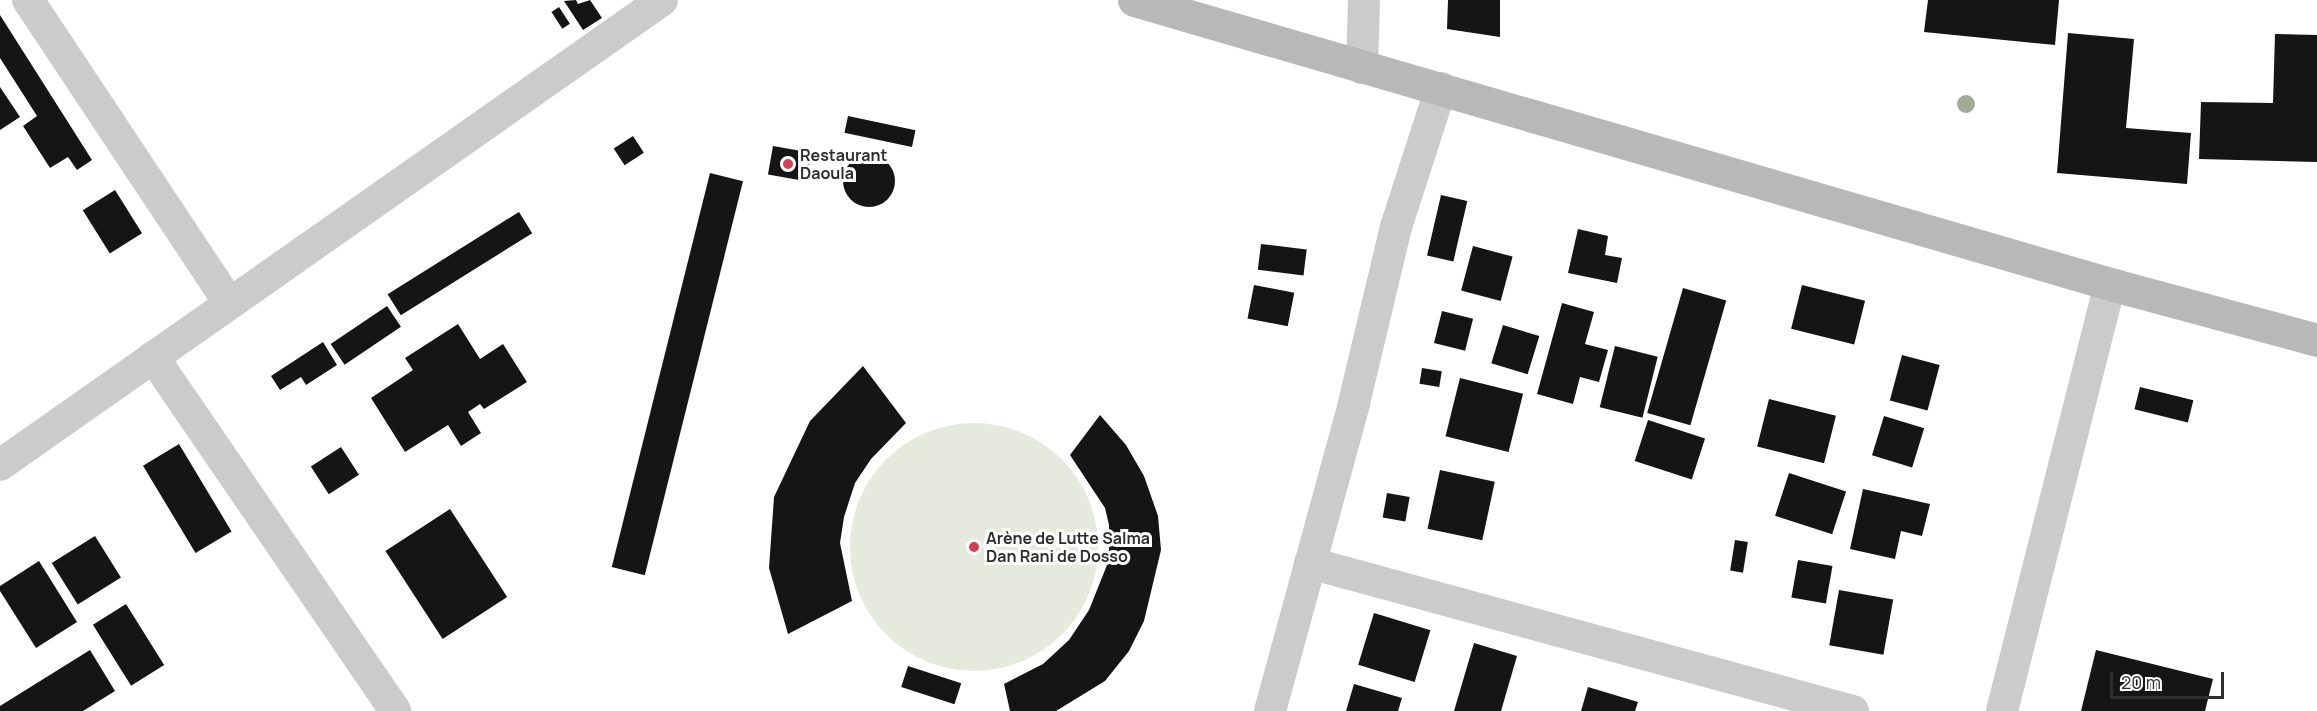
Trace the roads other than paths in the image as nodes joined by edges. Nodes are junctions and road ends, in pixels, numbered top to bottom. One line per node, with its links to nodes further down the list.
1 (28, 0): 8 (street)
2 (662, 0): 8 (street)
3 (1134, 0): 5 (main road)
4 (1364, 0): 5 (street)
5 (1362, 68): 6 (main road)
6 (1441, 88): 7 (main road); 12 (street)
7 (2110, 284): 9 (main road); 16 (street)
8 (229, 303): 10 (street)
9 (2317, 340)
10 (153, 357): 11 (street); 13 (street)
11 (0, 465)
12 (1310, 563): 14 (street); 15 (street)
13 (395, 711)
14 (1270, 711)
15 (1853, 711)
16 (2002, 711)

